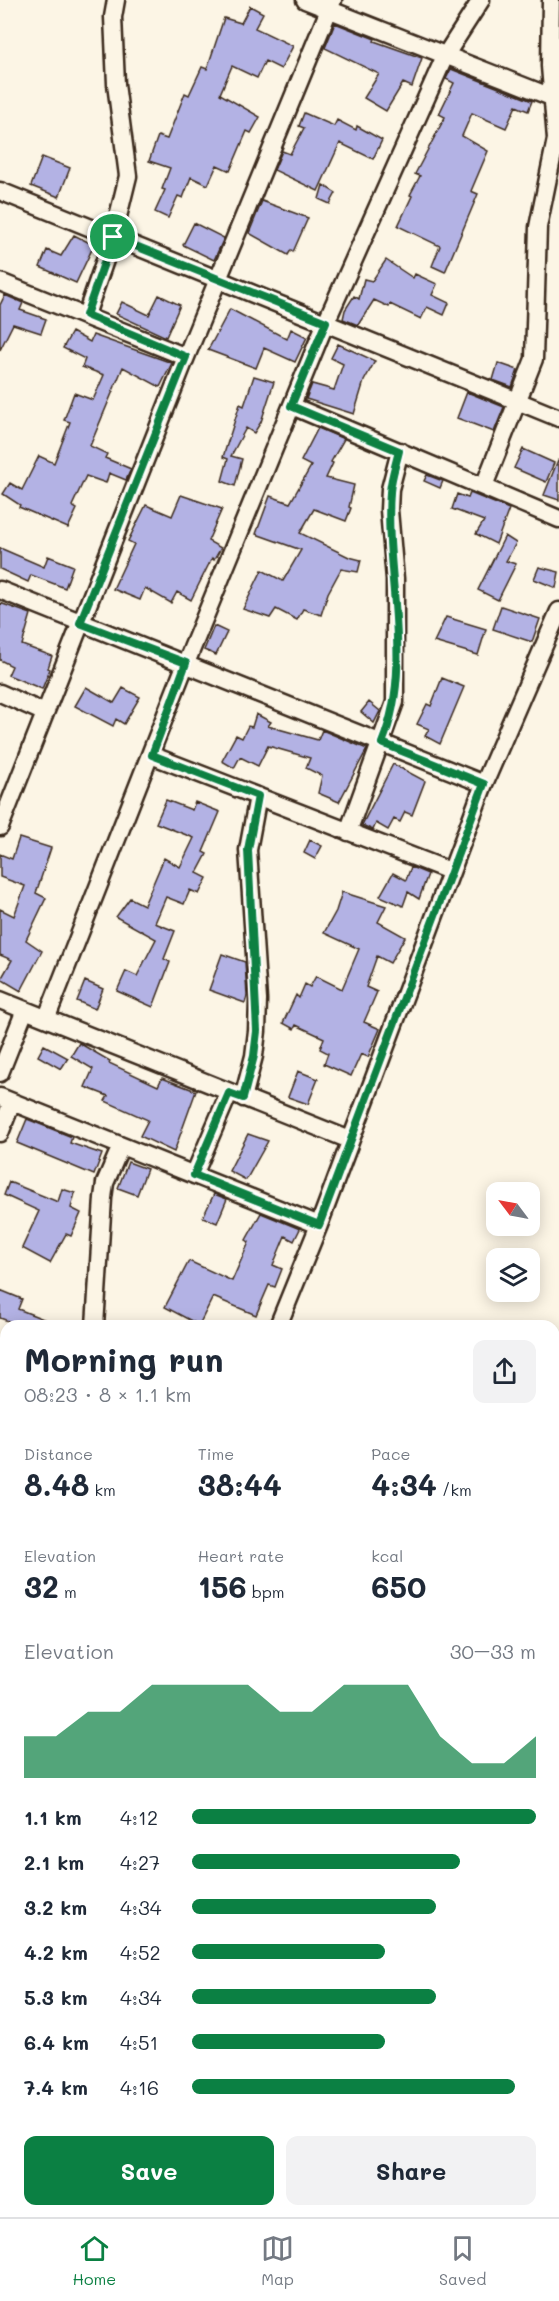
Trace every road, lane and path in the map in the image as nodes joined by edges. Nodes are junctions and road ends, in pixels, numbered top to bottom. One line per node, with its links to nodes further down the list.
1 (116, 0): 9 (street)
2 (305, 0): 5 (street)
3 (482, 0): 6 (street)
4 (551, 0): 7 (street)
5 (330, 5): 6 (street); 10 (street)
6 (445, 56): 7 (street); 13 (street)
7 (555, 99): 15 (street)
8 (0, 191): 9 (street)
9 (113, 237): 10 (street); 12 (street)
10 (220, 279): 13 (street); 14 (street)
11 (0, 283): 12 (street)
12 (86, 315): 14 (street)
13 (326, 322): 15 (street); 16 (street)
14 (186, 357): 23 (street)
15 (518, 401): 17 (street); 19 (street)
16 (291, 406): 18 (street); 24 (street)
17 (559, 418)
18 (399, 451): 19 (street); 27 (street)
19 (484, 486): 20 (street)
20 (559, 519)
21 (0, 590): 23 (street)
22 (559, 611): 29 (street)
23 (80, 623): 24 (street); 26 (street)
24 (186, 663): 27 (street); 28 (street)
25 (0, 693): 26 (street)
26 (45, 713): 31 (street)
27 (382, 743): 29 (street); 32 (street)
28 (152, 755): 30 (street); 36 (street)
29 (484, 784): 33 (street)
30 (258, 796): 32 (street); 38 (street)
31 (0, 827)
32 (348, 832): 33 (street)
33 (450, 871): 41 (street)
34 (0, 1000): 35 (street)
35 (25, 1010): 36 (street); 37 (street)
36 (47, 1017): 38 (street)
37 (0, 1073)
38 (236, 1096): 41 (street); 43 (street)
39 (6, 1099): 40 (street); 42 (street)
40 (0, 1133)
41 (350, 1140): 44 (street)
42 (121, 1146): 43 (street); 45 (street)
43 (194, 1175): 44 (street)
44 (319, 1225): 46 (street)
45 (95, 1320)
46 (280, 1320)

